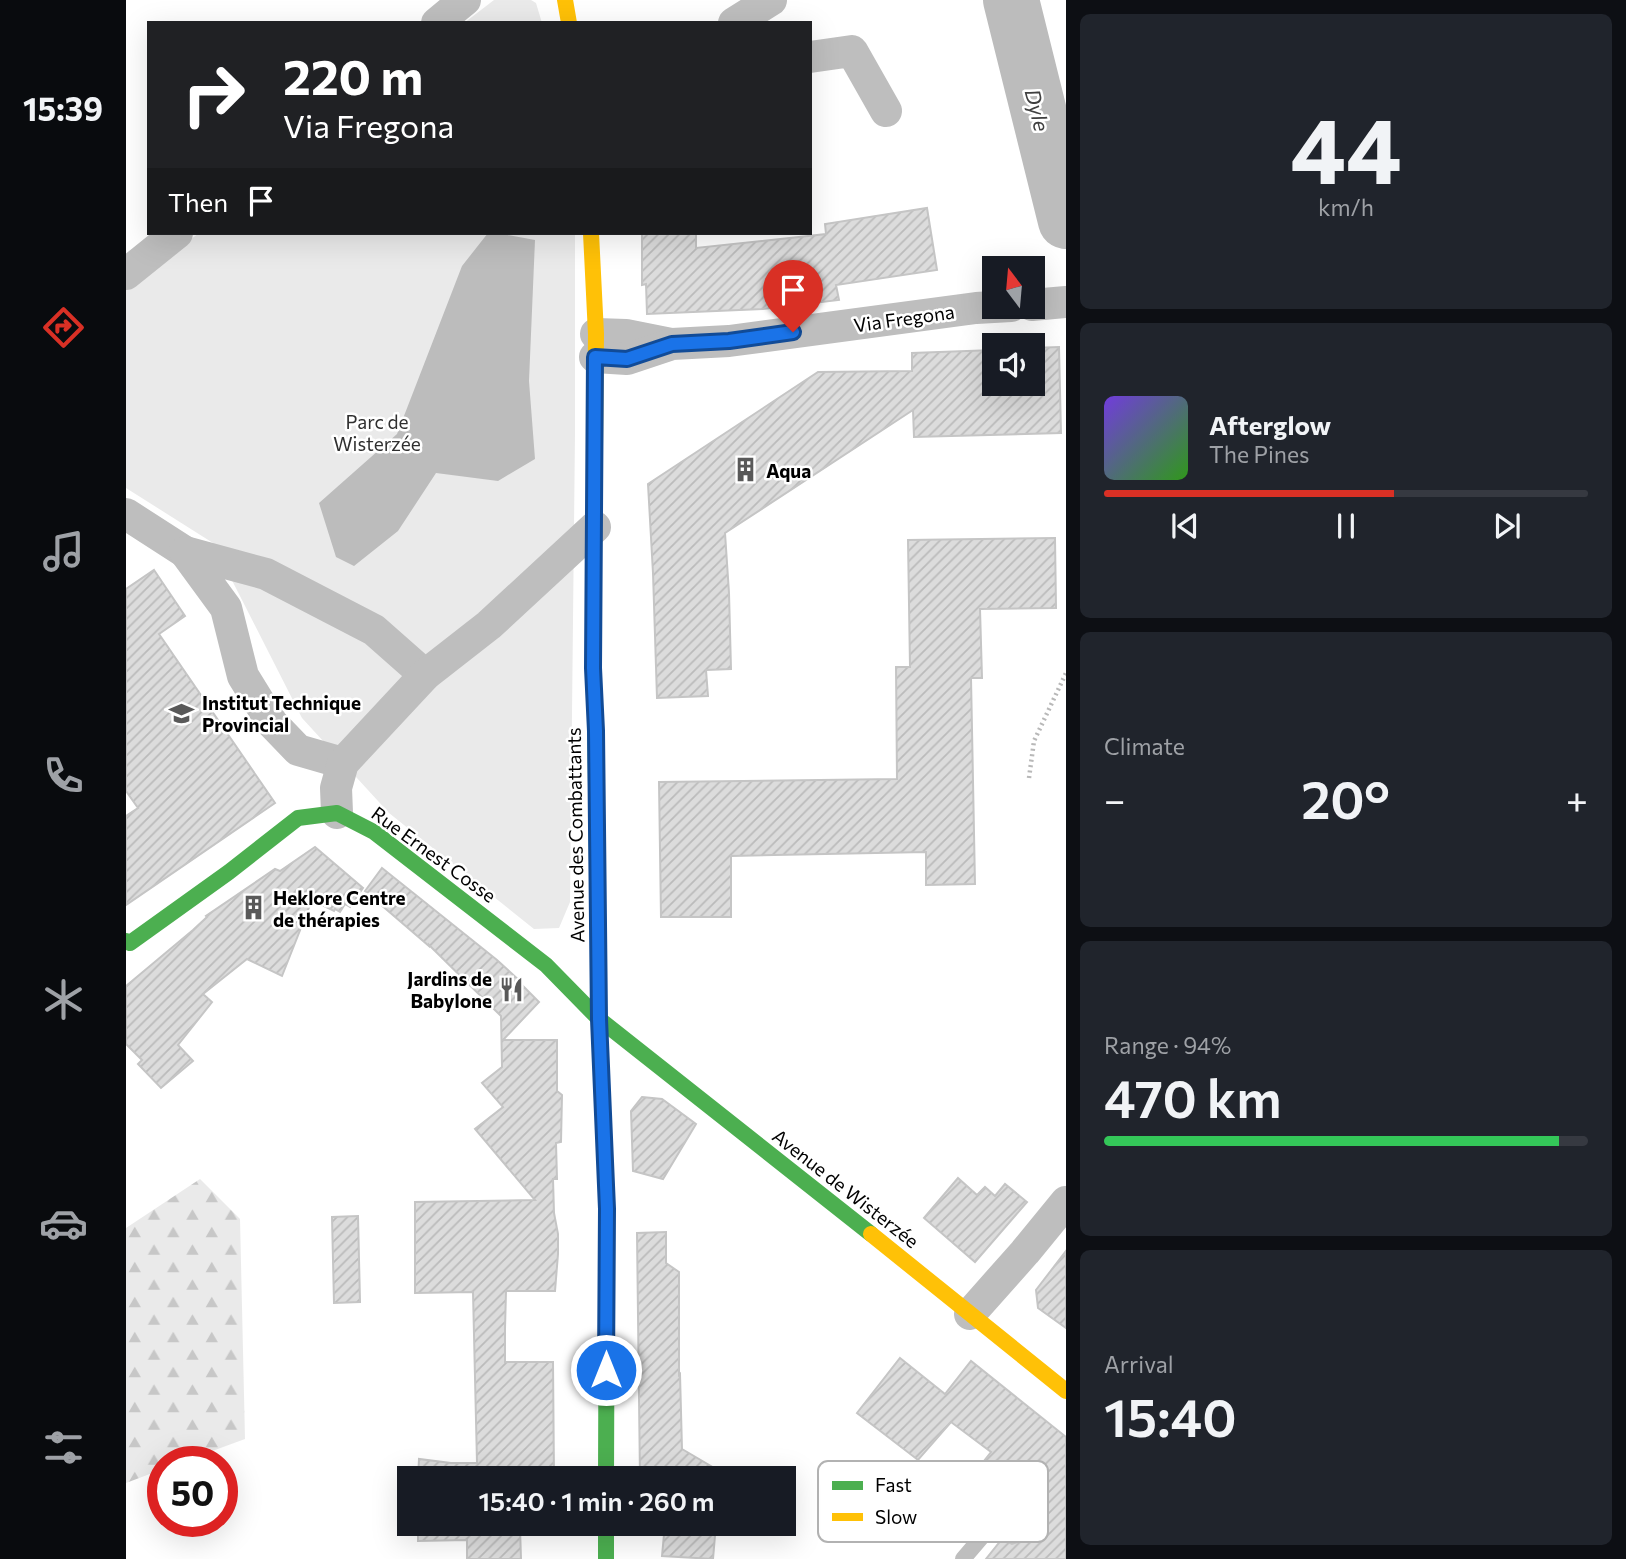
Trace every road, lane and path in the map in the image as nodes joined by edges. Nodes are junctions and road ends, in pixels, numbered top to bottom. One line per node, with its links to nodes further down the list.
1 (466, 0): 4 (street)
2 (565, 0): 5 (main road)
3 (771, 0): 6 (street)
4 (440, 21)
5 (569, 21)
6 (737, 21)
7 (812, 57): 8 (street)
8 (886, 111)
9 (175, 235): 11 (street)
10 (592, 235): 15 (main road, Avenue des Combattants)
11 (126, 274)
12 (1066, 302): 13 (street, Via Fregona)
13 (1045, 304)
14 (982, 308): 15 (street, Via Fregona)
15 (595, 346): 17 (main road, Avenue des Combattants)
16 (126, 514): 18 (street)
17 (594, 527): 20 (street); 25 (main road, Avenue des Combattants)
18 (185, 552): 20 (street); 21 (street)
19 (1066, 673): 22 (path)
20 (425, 675): 21 (street)
21 (343, 763): 23 (street)
22 (1030, 778)
23 (337, 813): 24 (main road); 25 (main road, Rue Ernest Cosse)
24 (127, 944)
25 (599, 1019): 28 (main road, Avenue de Wisterzée); 31 (main road, Avenue des Combattants)
26 (1066, 1202): 27 (street)
27 (1025, 1252): 28 (street); 29 (street)
28 (970, 1314): 29 (main road, Avenue de Wisterzée)
29 (995, 1333): 30 (main road, Avenue de Wisterzée)
30 (1066, 1391)
31 (606, 1466)
32 (606, 1536): 34 (main road)
33 (978, 1542): 35 (lane)
34 (606, 1559)
35 (963, 1559)

